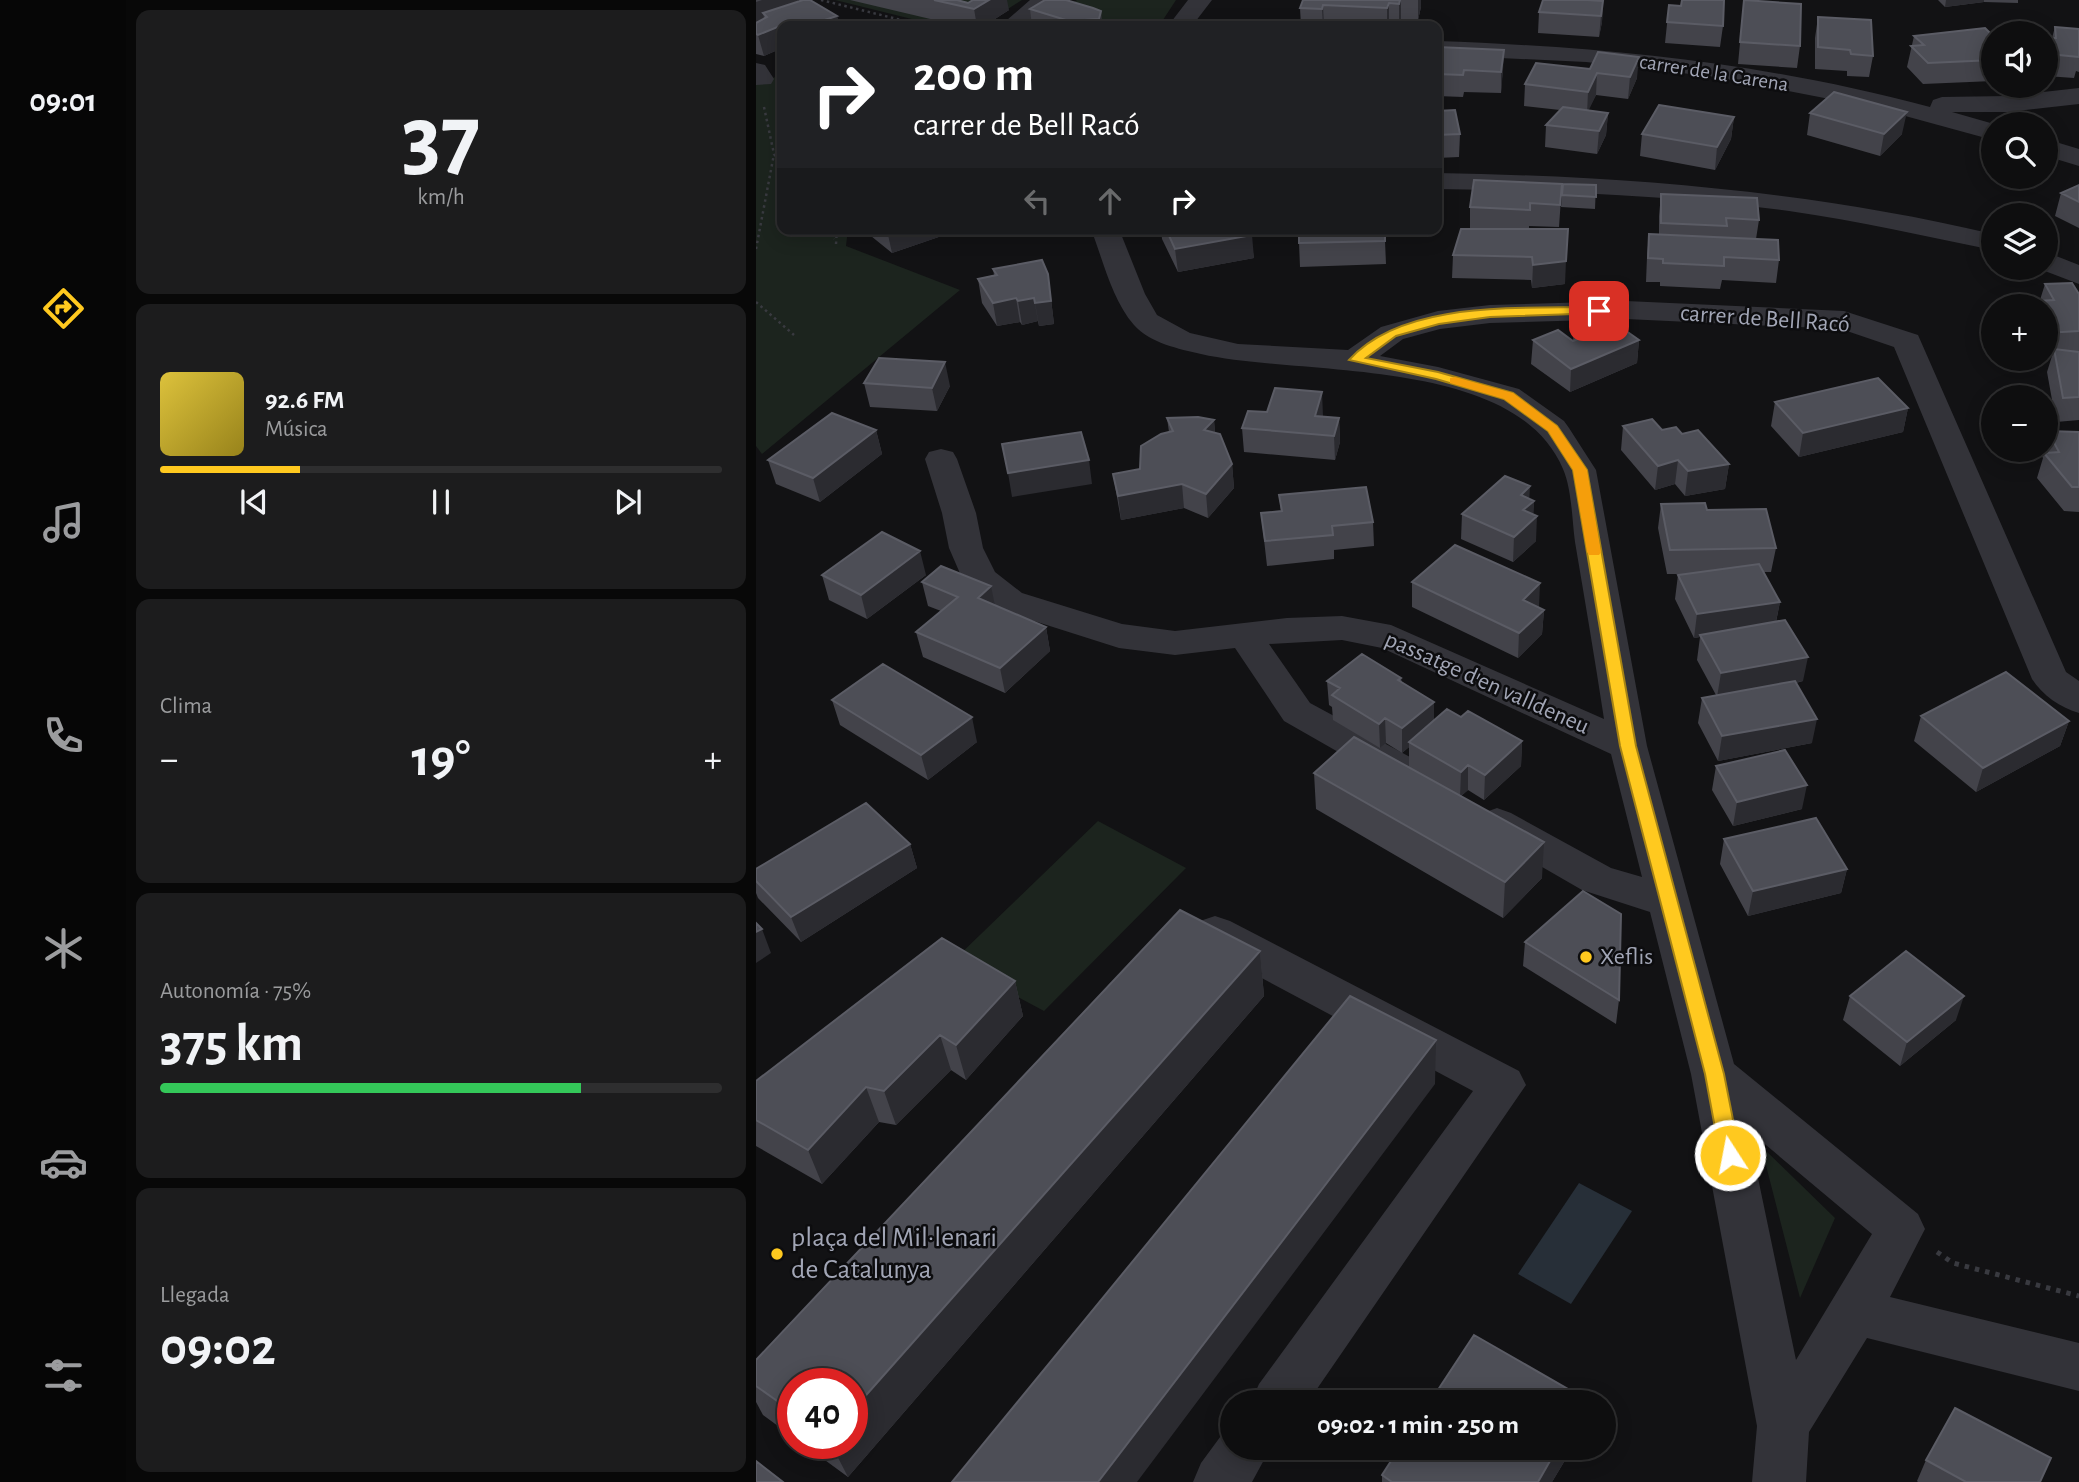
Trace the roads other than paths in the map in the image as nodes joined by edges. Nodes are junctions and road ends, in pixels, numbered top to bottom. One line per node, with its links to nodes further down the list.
1 (1045, 0): 3 (street)
2 (1200, 0): 4 (street)
3 (1018, 21)
4 (1184, 21)
5 (1442, 48): 7 (street, carrer de la Carena)
6 (2079, 96): 7 (street)
7 (1905, 106): 8 (street)
8 (1981, 128)
9 (2058, 151): 10 (street)
10 (2078, 157)
11 (1442, 181): 13 (street)
12 (1107, 235): 16 (street)
13 (1981, 239)
14 (2058, 266): 15 (street)
15 (2079, 275)
16 (1355, 360): 19 (street, carrer de Bell Racó); 20 (street)
17 (941, 459): 18 (street, passatge d'en valldeneu)
18 (1245, 636): 20 (street, passatge d'en valldeneu); 21 (street)
19 (2079, 700)
20 (1628, 746): 23 (street)
21 (1429, 785)
22 (1465, 805): 23 (street)
23 (1668, 901): 25 (street)
24 (1176, 928): 28 (street)
25 (1714, 1074): 26 (street); 29 (street)
26 (1854, 1312): 27 (street); 29 (street)
27 (2079, 1367)
28 (1286, 1390)
29 (1783, 1426): 32 (street)
30 (1236, 1460): 31 (street)
31 (1220, 1482)
32 (1779, 1482)

